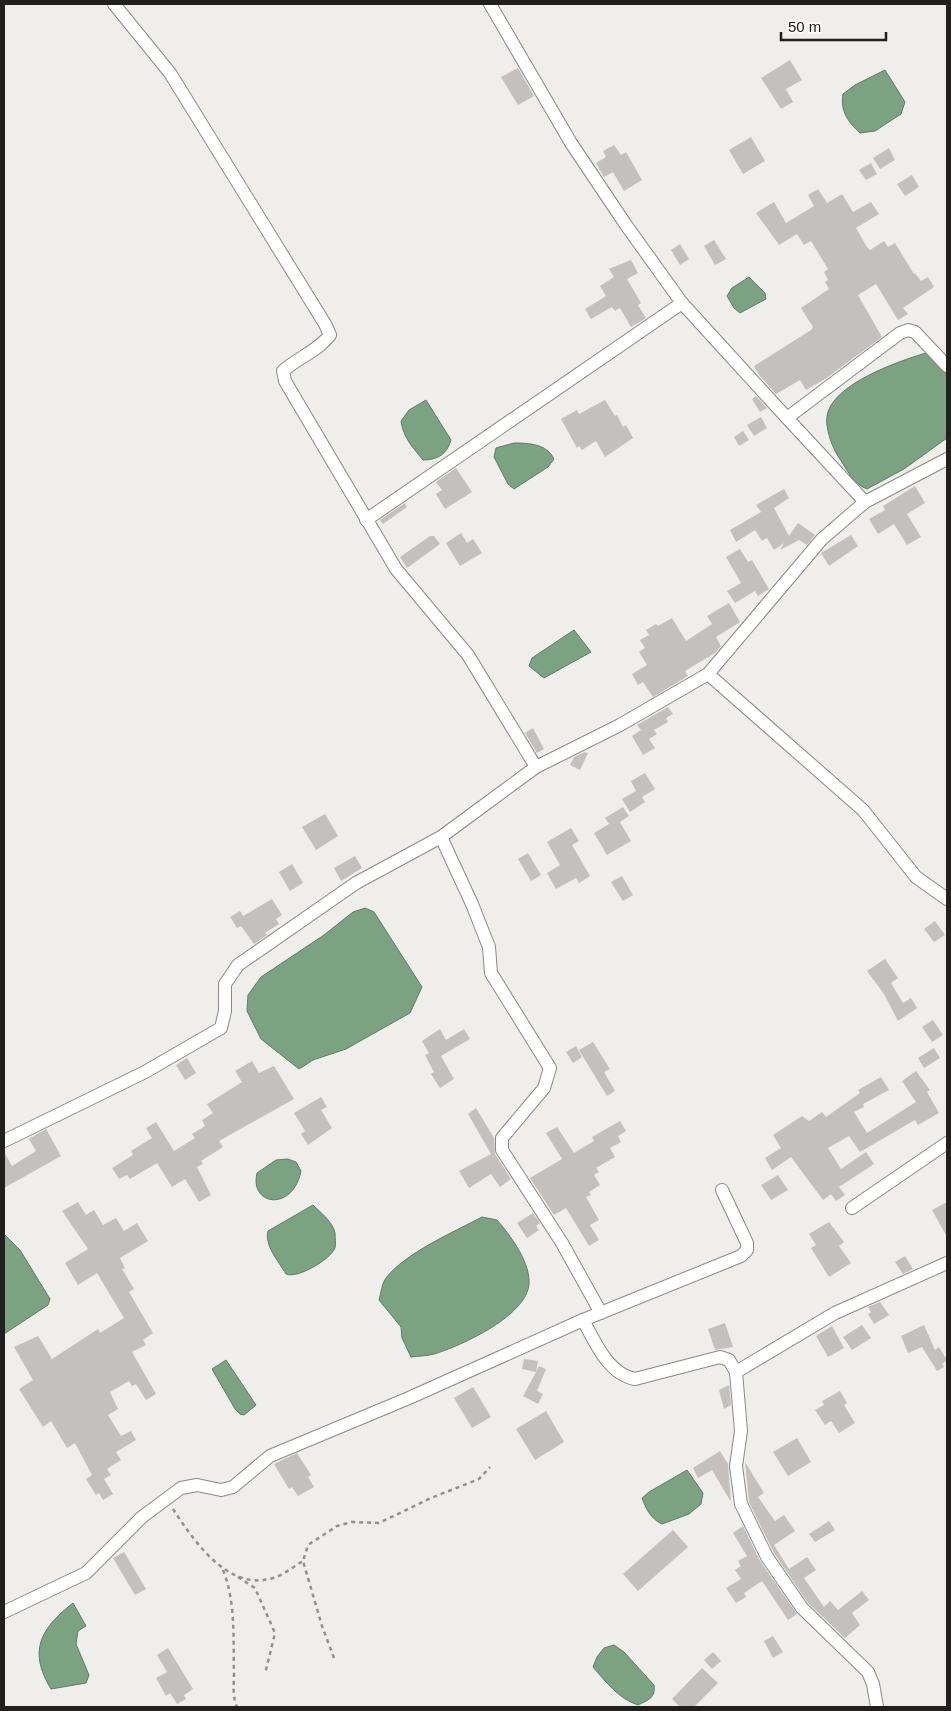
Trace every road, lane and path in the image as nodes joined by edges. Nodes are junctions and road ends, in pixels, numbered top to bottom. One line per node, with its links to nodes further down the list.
1 (114, 4): 8 (street)
2 (490, 4): 3 (street)
3 (682, 302): 5 (street); 8 (street)
4 (947, 366): 5 (street)
5 (787, 418): 7 (street)
6 (947, 459): 7 (street)
7 (865, 502): 9 (street)
8 (366, 520): 10 (street)
9 (708, 674): 10 (street); 12 (street)
10 (536, 767): 11 (street)
11 (442, 838): 13 (street); 18 (street)
12 (947, 899)
13 (4, 1141)
14 (947, 1142): 16 (street)
15 (722, 1190): 18 (street)
16 (852, 1208)
17 (947, 1263): 20 (street)
18 (601, 1313): 19 (street)
19 (583, 1320): 20 (street); 22 (street)
20 (736, 1372): 30 (street)
21 (490, 1467): 23 (path)
22 (166, 1498): 24 (path); 26 (street)
23 (303, 1561): 25 (path); 27 (path)
24 (223, 1569): 25 (path); 29 (path)
25 (236, 1576): 28 (path)
26 (4, 1612)
27 (334, 1658)
28 (264, 1674)
29 (237, 1707)
30 (877, 1707)

